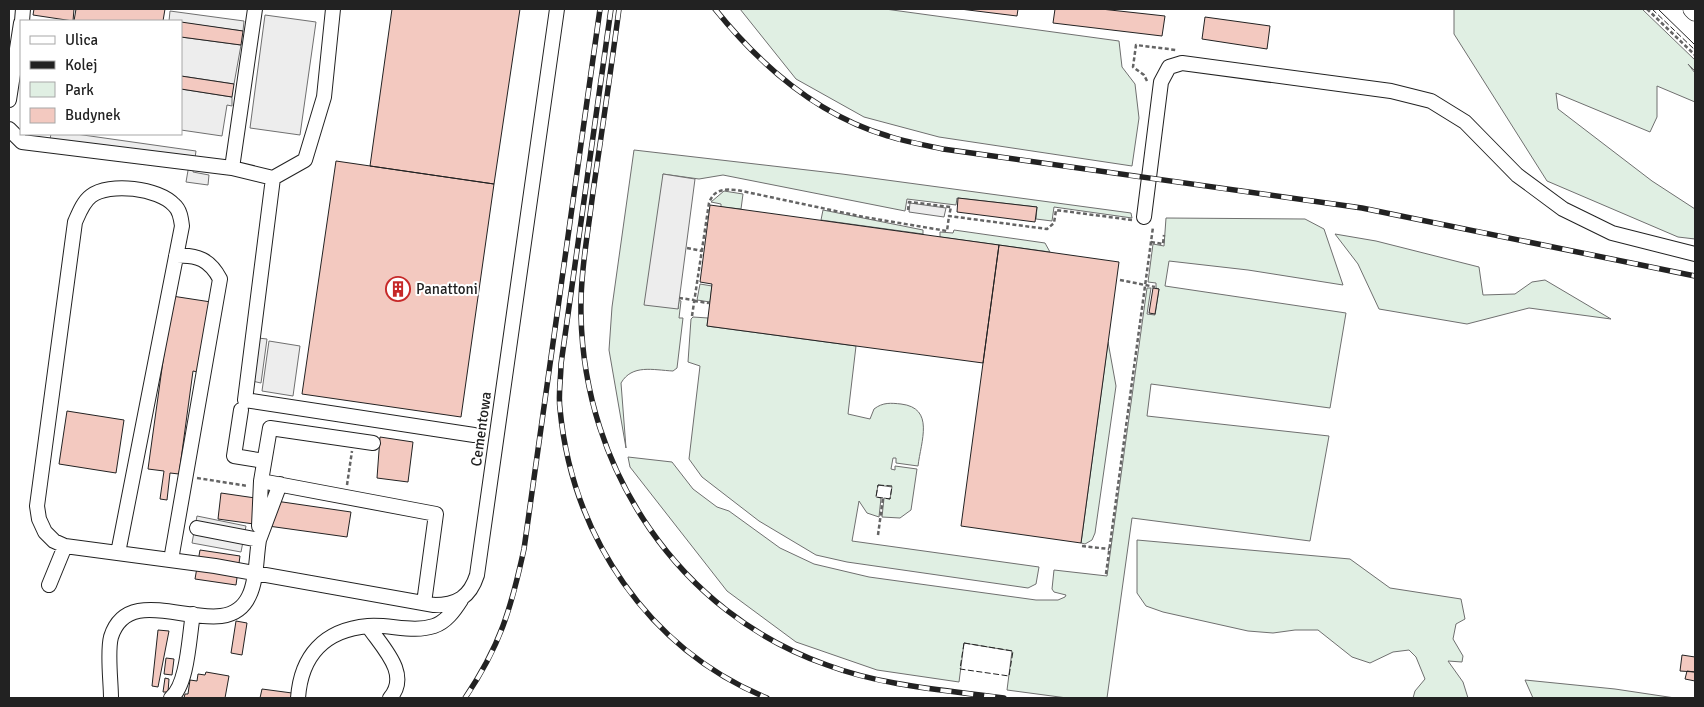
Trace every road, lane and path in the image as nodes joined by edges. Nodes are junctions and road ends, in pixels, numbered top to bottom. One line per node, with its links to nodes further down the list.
1 (255, 9): 14 (lane)
2 (333, 9): 15 (lane)
3 (557, 9): 53 (lane, Cementowa)
4 (1647, 9): 9 (path)
5 (1692, 9): 6 (main road)
6 (1695, 12)
7 (20, 42): 10 (lane)
8 (1180, 51): 11 (path)
9 (1695, 55)
10 (17, 86): 12 (lane)
11 (1149, 87)
12 (9, 100)
13 (9, 129): 14 (lane)
14 (232, 168): 15 (lane)
15 (273, 178): 33 (lane)
16 (908, 210): 17 (path)
17 (950, 216): 18 (path); 22 (path)
18 (1141, 219): 20 (path); 23 (lane)
19 (1164, 235): 20 (path)
20 (1151, 242): 26 (path)
21 (687, 248): 22 (path)
22 (702, 251): 29 (path)
23 (1695, 254)
24 (176, 256): 37 (lane); 45 (lane); 48 (lane)
25 (1120, 280): 26 (path)
26 (1145, 285): 27 (path); 47 (path)
27 (1154, 287)
28 (679, 298): 29 (path)
29 (694, 300): 30 (path); 31 (path)
30 (709, 303)
31 (692, 316)
32 (241, 410): 36 (lane)
33 (474, 435)
34 (354, 440): 35 (lane); 36 (lane); 40 (path)
35 (373, 443)
36 (264, 461): 38 (lane)
37 (185, 477): 38 (path); 49 (lane)
38 (261, 484): 39 (lane); 44 (lane)
39 (280, 484): 40 (lane); 44 (lane)
40 (346, 497): 54 (lane)
41 (883, 498): 43 (path)
42 (197, 528): 44 (lane)
43 (878, 535)
44 (259, 540): 50 (lane)
45 (65, 546): 48 (lane); 52 (lane)
46 (1082, 546): 47 (path)
47 (1109, 549): 51 (path)
48 (118, 553): 49 (lane)
49 (171, 560): 50 (lane)
50 (253, 573): 54 (lane); 55 (lane)
51 (1106, 574)
52 (49, 585)
53 (461, 600): 54 (lane); 56 (lane, Cementowa)
54 (424, 603)
55 (193, 614): 57 (lane); 58 (lane)
56 (368, 626): 59 (lane, Cementowa); 60 (lane)
57 (115, 697)
58 (171, 698)
59 (298, 698)
60 (390, 698)

